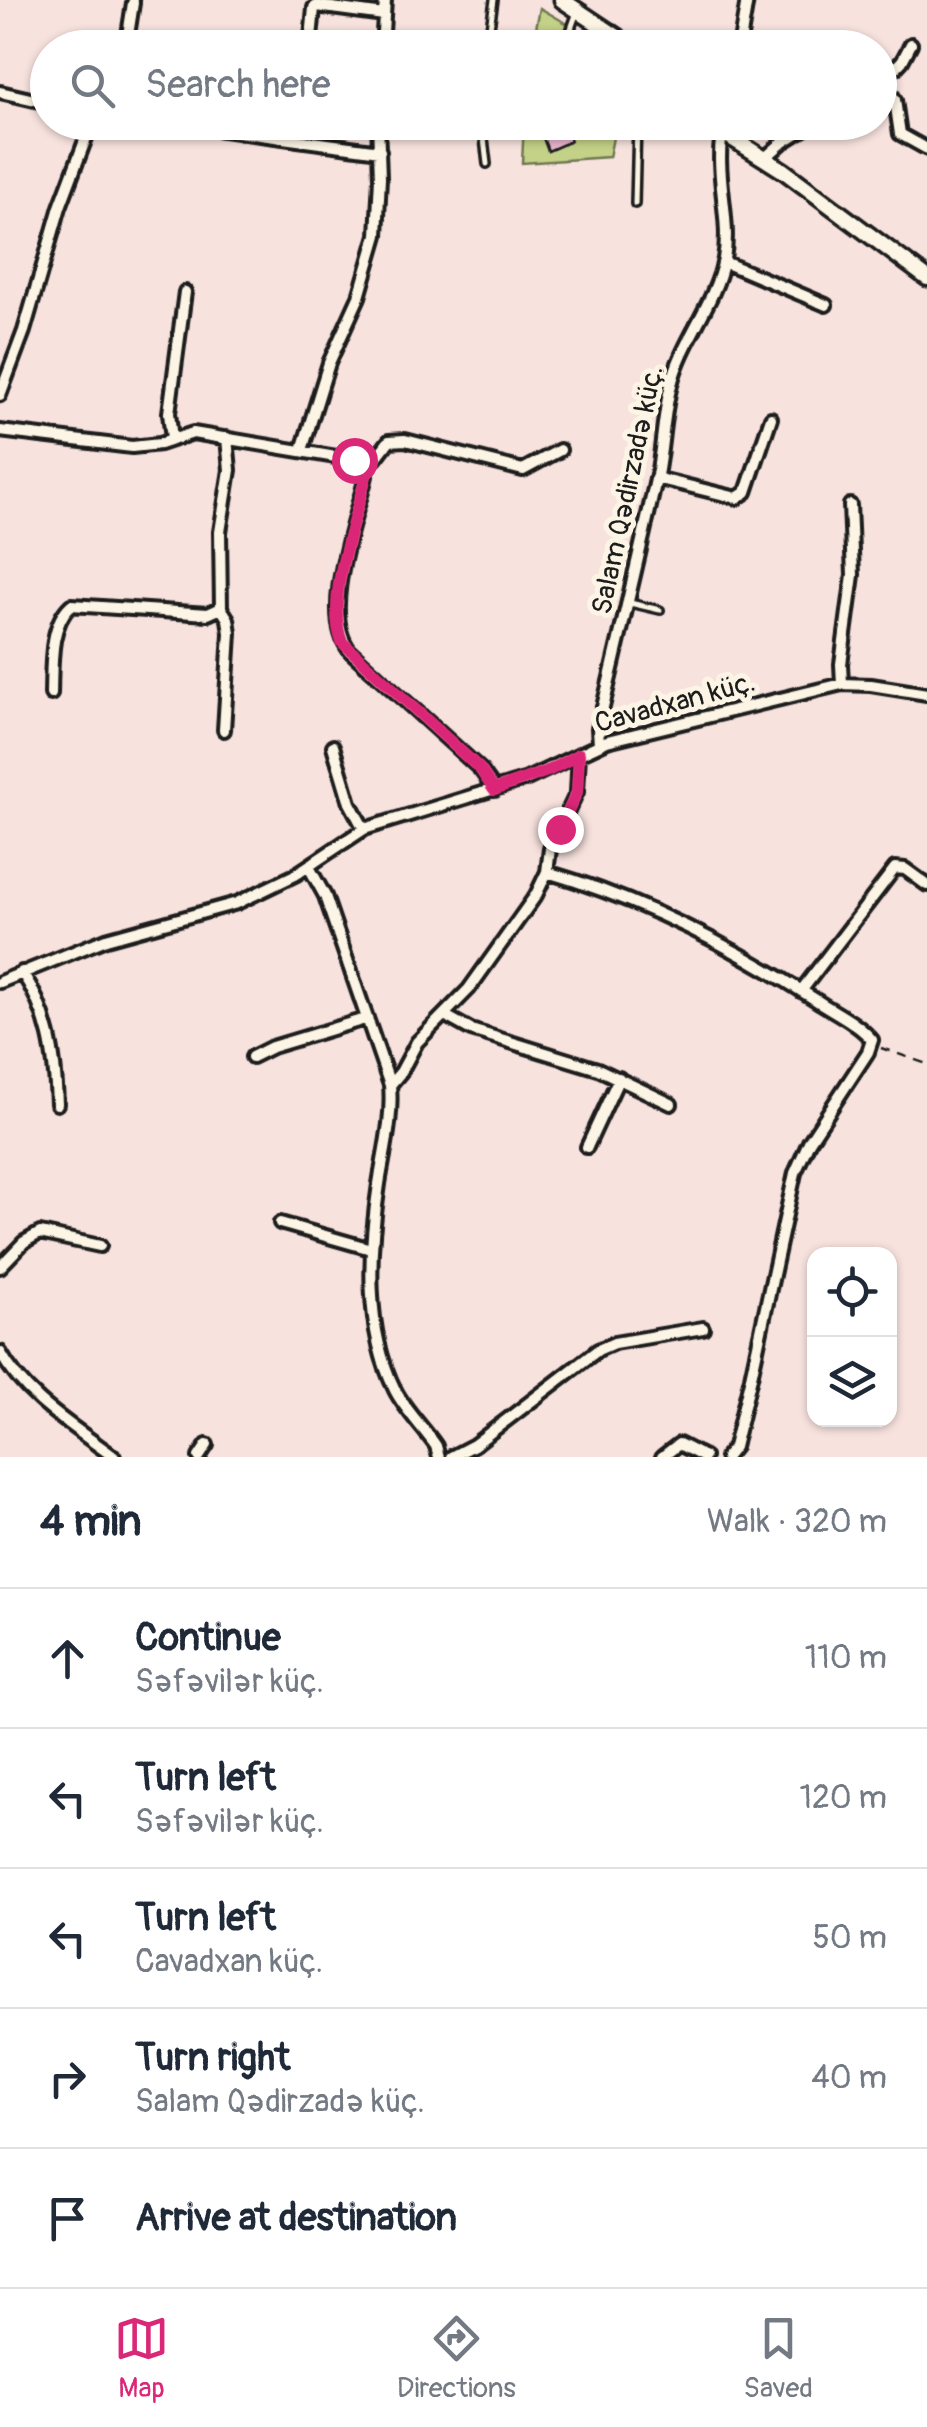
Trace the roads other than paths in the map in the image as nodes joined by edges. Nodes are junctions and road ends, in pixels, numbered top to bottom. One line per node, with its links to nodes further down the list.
1 (385, 0): 7 (street)
2 (494, 0): 11 (lane)
3 (562, 0): 6 (street)
4 (747, 0): 14 (street)
5 (133, 3): 8 (street)
6 (578, 10): 12 (lane); 13 (street)
7 (384, 15): 9 (street); 10 (street)
8 (129, 30)
9 (312, 30)
10 (383, 30)
11 (490, 30)
12 (571, 30)
13 (607, 30)
14 (742, 30)
15 (911, 44): 16 (street)
16 (897, 65)
17 (0, 92): 18 (street)
18 (30, 99)
19 (897, 114): 28 (street)
20 (85, 140): 37 (street)
21 (293, 140): 29 (street)
22 (379, 140): 29 (street)
23 (484, 140): 31 (lane)
24 (637, 140): 32 (lane)
25 (716, 140): 33 (street, Salam Qədirzadə küç.)
26 (737, 140): 30 (street)
27 (785, 140): 30 (street)
28 (927, 150)
29 (380, 152): 42 (street)
30 (765, 158): 34 (street)
31 (487, 164)
32 (635, 204)
33 (724, 262): 36 (street); 45 (street, Salam Qədirzadə küç.)
34 (927, 278)
35 (185, 292): 41 (street)
36 (826, 305)
37 (0, 395)
38 (771, 418): 45 (street)
39 (0, 431): 41 (street)
40 (228, 438): 41 (street); 42 (street); 48 (street)
41 (172, 439)
42 (302, 450): 44 (street)
43 (560, 450): 44 (street)
44 (363, 465): 57 (street)
45 (656, 478): 47 (street, Salam Qədirzadə küç.)
46 (850, 505): 50 (street)
47 (627, 602): 49 (lane); 54 (street, Salam Qədirzadə küç.)
48 (221, 608): 51 (street); 53 (street)
49 (660, 610)
50 (842, 684): 52 (street, Cavadxan küç.); 54 (street, Cavadxan küç.)
51 (51, 694)
52 (927, 694)
53 (224, 730)
54 (599, 744): 56 (street, Cavadxan küç.)
55 (333, 746): 58 (street)
56 (579, 754): 57 (street, Cavadxan küç.); 60 (street)
57 (494, 790): 58 (street, Cavadxan küç.)
58 (364, 829): 59 (street, Cavadxan küç.)
59 (309, 867): 62 (street, Cavadxan küç.); 66 (street)
60 (547, 872): 64 (street); 65 (street)
61 (927, 885): 64 (street)
62 (22, 972): 63 (street, Cavadxan küç.); 70 (street)
63 (0, 982)
64 (802, 991): 87 (street)
65 (444, 1015): 68 (street); 69 (street)
66 (365, 1018): 67 (street); 69 (street)
67 (252, 1057)
68 (620, 1078): 71 (street); 72 (street)
69 (390, 1084): 75 (street)
70 (57, 1104)
71 (671, 1104)
72 (587, 1147)
73 (280, 1222): 75 (street)
74 (100, 1246): 76 (street)
75 (371, 1249): 83 (street)
76 (0, 1266)
77 (703, 1328): 84 (street)
78 (0, 1352): 79 (street)
79 (4, 1371): 81 (street)
80 (207, 1445): 82 (street)
81 (114, 1457)
82 (200, 1457)
83 (438, 1457)
84 (450, 1457)
85 (662, 1457): 86 (street)
86 (704, 1457)
87 (726, 1457)

